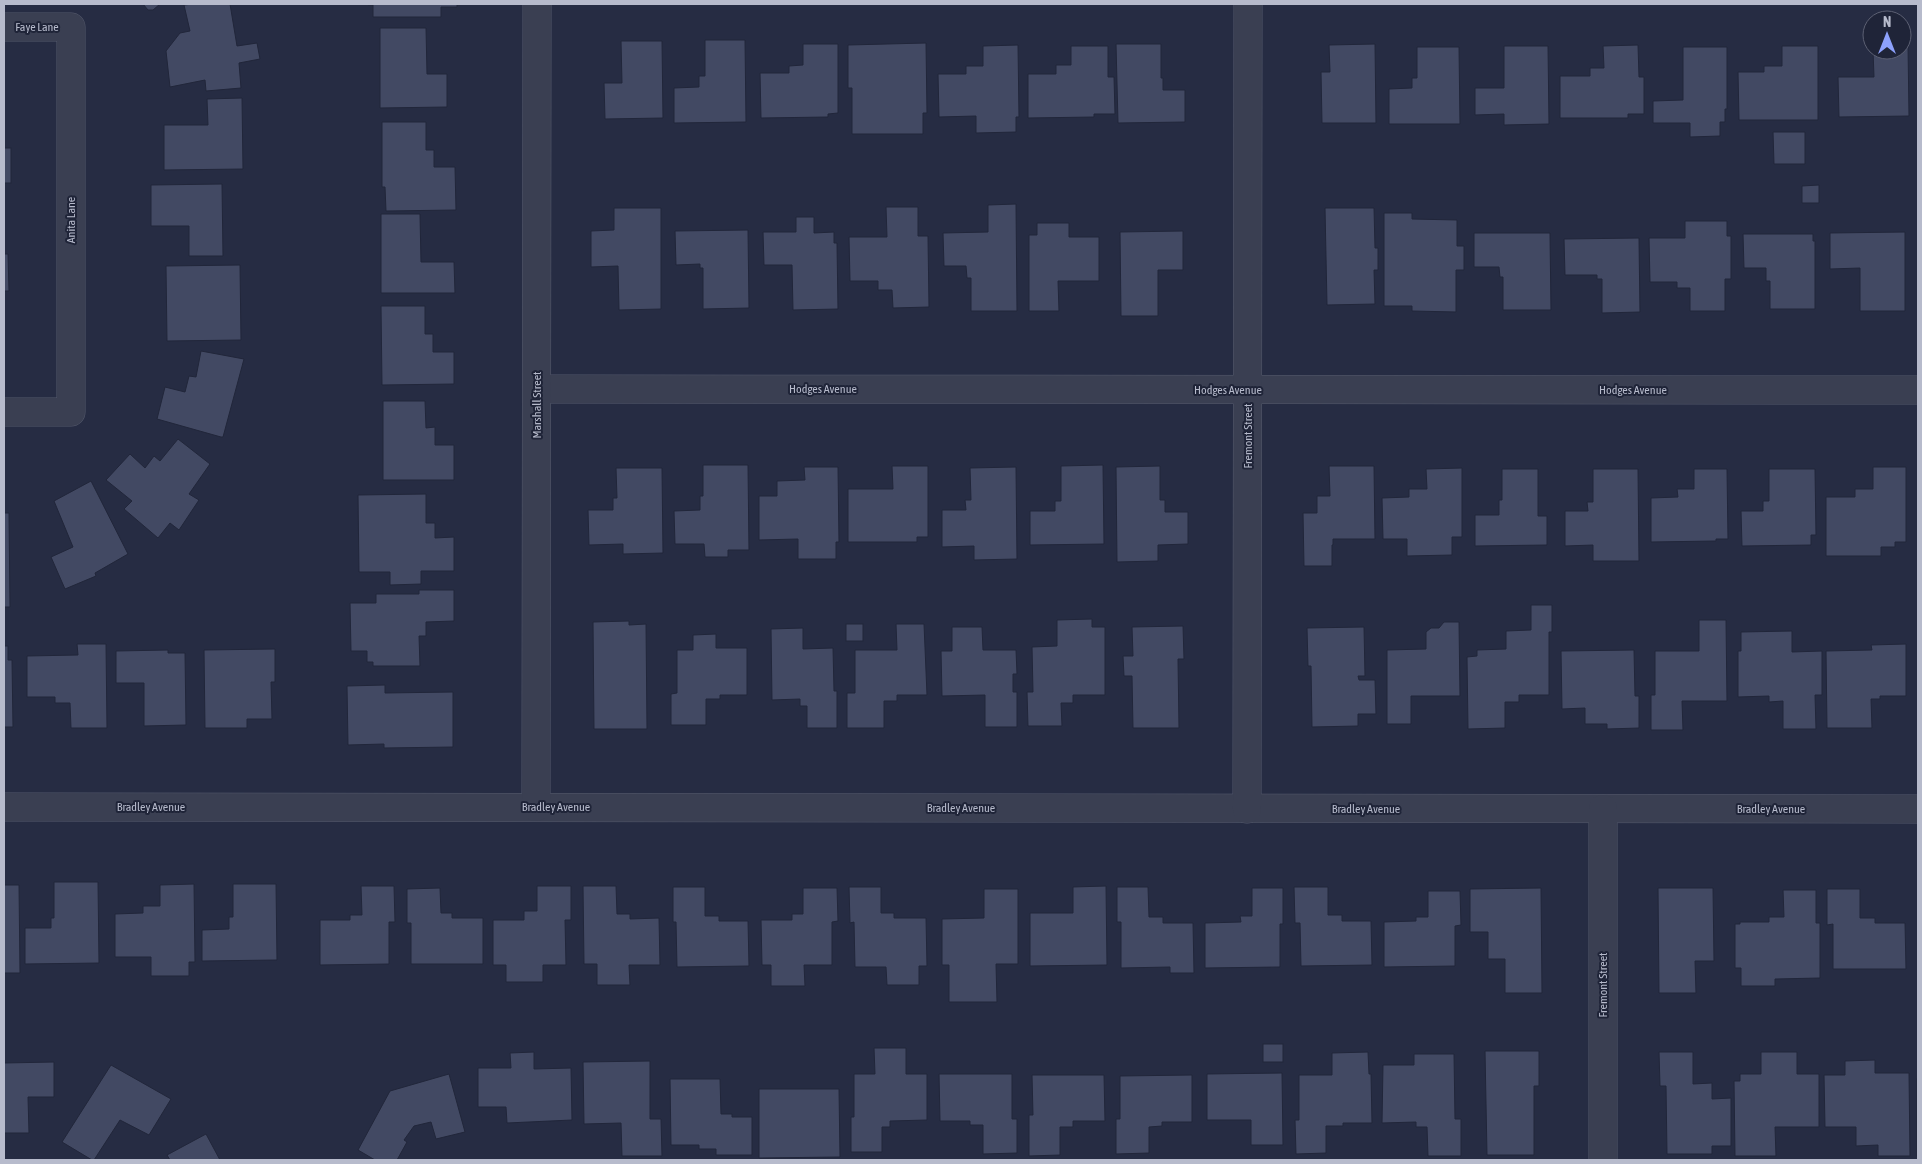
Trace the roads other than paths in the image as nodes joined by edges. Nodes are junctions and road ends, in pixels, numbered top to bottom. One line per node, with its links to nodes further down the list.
1 (537, 4): 5 (street, Marshall Street)
2 (1248, 4): 6 (street, Fremont Street)
3 (4, 27): 4 (street, Faye Lane)
4 (71, 27): 8 (street, Anita Lane)
5 (537, 388): 6 (street, Hodges Avenue); 10 (street, Marshall Street)
6 (1248, 390): 7 (street, Hodges Avenue); 11 (street, Fremont Street)
7 (1918, 390)
8 (4, 412)
9 (4, 807): 10 (street, Bradley Avenue)
10 (536, 807): 11 (street, Bradley Avenue)
11 (1247, 808): 12 (street, Bradley Avenue)
12 (1603, 809): 13 (street, Bradley Avenue); 14 (street, Fremont Street)
13 (1918, 809)
14 (1602, 1160)

